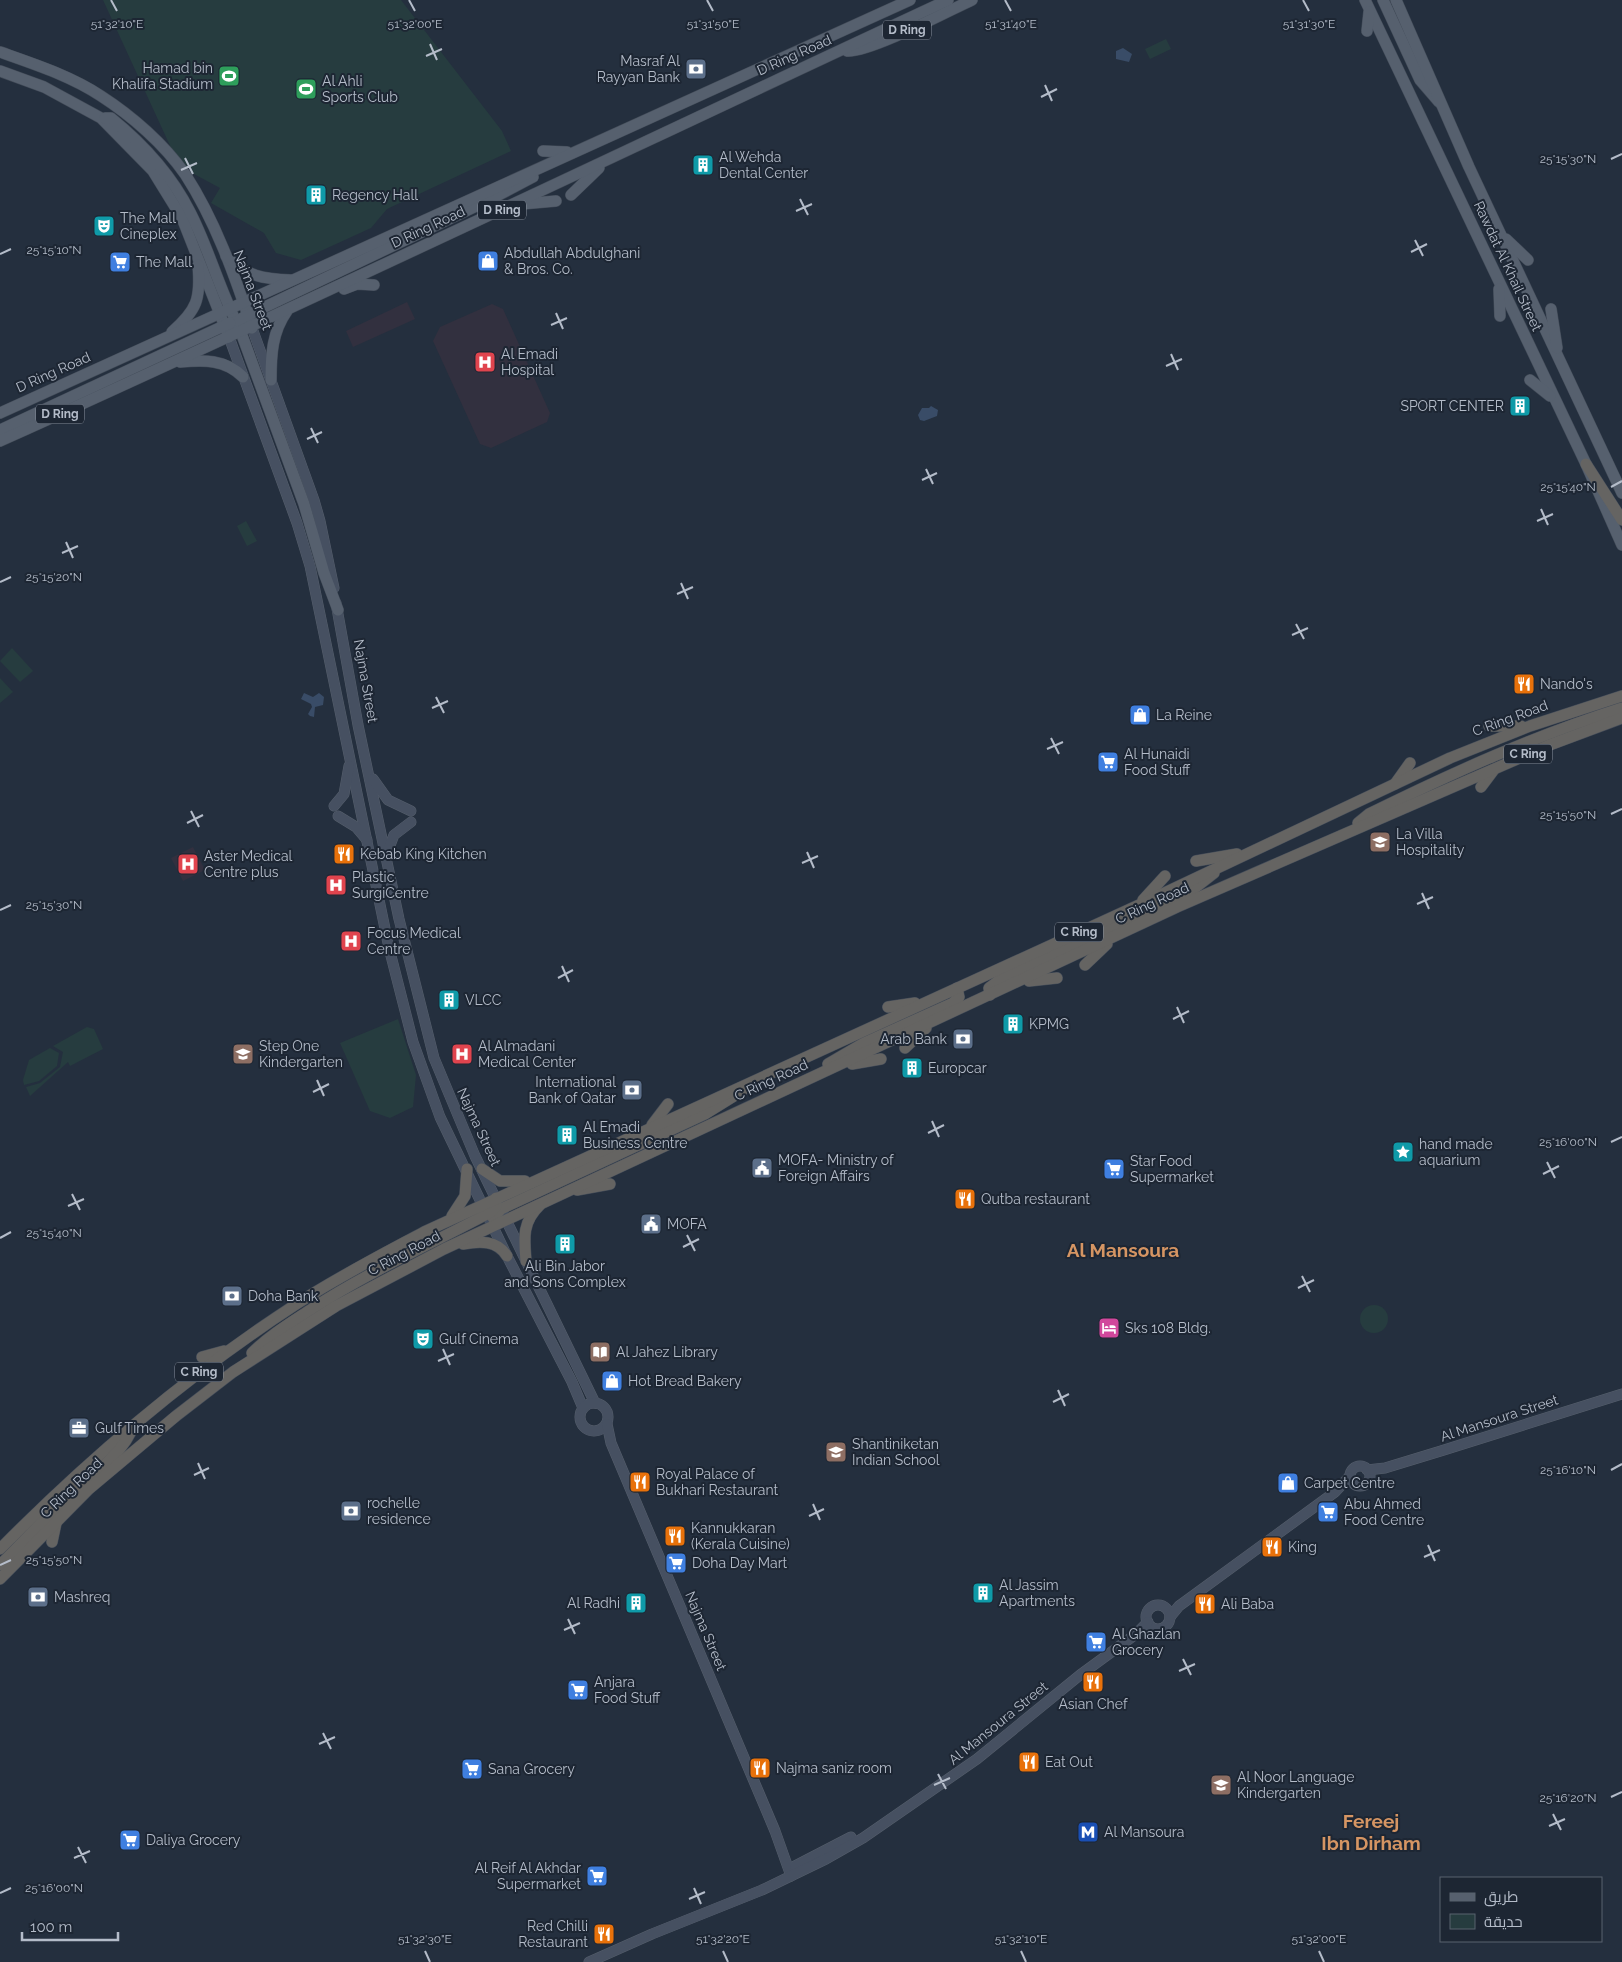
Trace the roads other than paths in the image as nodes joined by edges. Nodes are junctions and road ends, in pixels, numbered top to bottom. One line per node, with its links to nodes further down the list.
1 (895, 0): 9 (main road, D Ring)
2 (910, 0): 9 (main road, D Ring Road / D Ring)
3 (948, 0): 10 (main road, D Ring Road / D Ring)
4 (972, 0): 10 (main road, D Ring)
5 (1383, 0): 13 (main road)
6 (1396, 0): 13 (main road, Rawdat Al Khail Street)
7 (1367, 4): 8 (main road); 26 (main road, Rawdat Al Khail Street)
8 (1367, 30)
9 (816, 41): 16 (main road, D Ring Road / D Ring)
10 (841, 50): 17 (main road, D Ring Road / D Ring)
11 (0, 52): 23 (main road, Najma Street)
12 (0, 70): 14 (main road, Najma Street)
13 (1442, 104): 21 (main road, Rawdat Al Khail Street)
14 (101, 118): 22 (main road, Najma Street); 33 (main road)
15 (543, 151): 16 (main road)
16 (568, 154): 25 (main road, D Ring Road / D Ring); 31 (main road)
17 (606, 161): 18 (main road); 20 (main road, D Ring Road / D Ring)
18 (571, 195)
19 (556, 201): 20 (main road)
20 (513, 205): 29 (main road, D Ring Road / D Ring)
21 (1500, 232): 24 (main road); 37 (main road, Rawdat Al Khail Street)
22 (196, 251): 33 (main road, Najma Street); 36 (main road)
23 (223, 252): 25 (main road); 28 (main road, Najma Street)
24 (1528, 260)
25 (295, 280): 28 (main road, D Ring Road / D Ring)
26 (1499, 283): 32 (main road); 42 (main road, Rawdat Al Khail Street)
27 (374, 285): 29 (main road)
28 (244, 303): 31 (main road, Najma Street); 33 (main road, D Ring Road / D Ring)
29 (292, 308): 34 (main road, D Ring Road / D Ring); 40 (main road)
30 (1551, 309): 37 (main road)
31 (248, 315): 33 (main road); 34 (main road, Najma Street)
32 (1500, 316)
33 (231, 318): 34 (main road); 35 (main road, Najma Street); 36 (main road, D Ring Road / D Ring); 44 (main road)
34 (247, 330): 35 (main road, D Ring Road / D Ring); 40 (main road, Najma Street); 50 (main road)
35 (229, 337): 38 (main road, D Ring Road / D Ring); 39 (main road, Najma Street)
36 (164, 339): 43 (main road, D Ring Road / D Ring)
37 (1560, 362): 47 (main road, Rawdat Al Khail Street)
38 (171, 363): 39 (main road); 45 (main road, D Ring Road / D Ring)
39 (243, 377): 57 (main road, Najma Street)
40 (271, 380): 50 (main road, Najma Street)
41 (1530, 380): 42 (main road)
42 (1554, 398): 46 (main road, Rawdat Al Khail Street)
43 (0, 413)
44 (0, 430)
45 (0, 441)
46 (1586, 464): 48 (highway); 49 (main road, Rawdat Al Khail Street)
47 (1622, 494)
48 (1622, 520)
49 (1622, 545)
50 (338, 610): 59 (main road, Najma Street)
51 (1622, 690): 53 (highway)
52 (1622, 696): 53 (highway, C Ring Road / C Ring)
53 (1606, 700): 56 (highway, C Ring Road / C Ring)
54 (1621, 716): 60 (highway, C Ring Road / C Ring); 67 (highway)
55 (1489, 726): 56 (highway)
56 (1530, 726): 61 (highway, C Ring Road / C Ring)
57 (350, 758): 68 (main road, Najma Street); 68 (main road)
58 (1410, 763): 61 (highway)
59 (368, 769): 65 (main road); 70 (main road, Najma Street)
60 (1495, 769): 62 (highway); 63 (highway, C Ring Road / C Ring)
61 (1394, 785): 69 (highway, C Ring Road / C Ring)
62 (1481, 787)
63 (1439, 793): 64 (highway); 67 (highway, C Ring Road / C Ring)
64 (1430, 808)
65 (411, 811)
66 (411, 822): 70 (main road)
67 (1342, 834): 75 (highway, C Ring Road / C Ring)
68 (368, 840): 91 (main road, Najma Street)
69 (1251, 852): 71 (highway); 72 (highway, C Ring Road / C Ring)
70 (386, 857): 92 (main road, Najma Street)
71 (1196, 861)
72 (1223, 865): 74 (highway, C Ring Road / C Ring); 80 (highway)
73 (1166, 876): 74 (highway)
74 (1138, 904): 79 (highway, C Ring Road / C Ring)
75 (1116, 936): 76 (highway); 78 (highway, C Ring Road / C Ring)
76 (1085, 965)
77 (1057, 978): 78 (highway)
78 (1019, 982): 80 (highway, C Ring Road / C Ring)
79 (957, 988): 81 (highway, C Ring Road / C Ring); 88 (highway)
80 (990, 996): 83 (highway, C Ring Road / C Ring)
81 (929, 1001): 82 (highway); 87 (highway, C Ring Road / C Ring)
82 (888, 1007)
83 (932, 1022): 84 (highway); 86 (highway, C Ring Road / C Ring)
84 (905, 1048)
85 (881, 1059): 86 (highway)
86 (829, 1070): 88 (highway, C Ring Road / C Ring)
87 (764, 1076): 90 (highway, C Ring Road / C Ring); 99 (highway)
88 (800, 1084): 95 (highway, C Ring Road / C Ring)
89 (668, 1104): 90 (highway)
90 (650, 1128): 93 (highway, C Ring Road / C Ring)
91 (467, 1169): 98 (main road, Najma Street); 101 (highway)
92 (482, 1169): 93 (highway); 96 (main road, Najma Street)
93 (534, 1180): 96 (highway, C Ring Road / C Ring)
94 (610, 1184): 95 (highway)
95 (563, 1192): 97 (highway, C Ring Road / C Ring)
96 (496, 1198): 98 (highway); 99 (main road, Najma Street)
97 (545, 1200): 99 (highway, C Ring Road / C Ring); 105 (highway)
98 (485, 1208): 100 (highway); 102 (main road, Najma Street)
99 (504, 1214): 102 (highway, C Ring Road / C Ring); 105 (main road, Najma Street)
100 (470, 1216): 101 (highway, C Ring Road / C Ring); 108 (highway)
101 (446, 1221): 106 (highway, C Ring Road / C Ring)
102 (493, 1225): 103 (highway, C Ring Road / C Ring); 104 (main road, Najma Street)
103 (444, 1248): 104 (highway); 108 (highway, C Ring Road / C Ring)
104 (507, 1256): 111 (main road, Najma Street)
105 (526, 1261): 110 (main road, Najma Street)
106 (231, 1349): 107 (highway); 112 (highway, C Ring Road / C Ring)
107 (202, 1357)
108 (233, 1372): 118 (highway, C Ring Road / C Ring)
109 (1622, 1394): 116 (main road, Al Mansoura Street)
110 (595, 1402): 111 (main road); 113 (main road)
111 (583, 1408): 114 (main road)
112 (134, 1422): 120 (highway, C Ring Road / C Ring); 121 (highway)
113 (606, 1424): 114 (main road); 115 (main road, Najma Street)
114 (593, 1431): 115 (main road)
115 (611, 1442): 125 (main road, Najma Street)
116 (1369, 1472): 117 (main road); 117 (main road)
117 (1351, 1481): 123 (main road)
118 (56, 1523): 119 (highway); 122 (highway, C Ring Road / C Ring)
119 (52, 1542)
120 (0, 1548)
121 (0, 1565)
122 (0, 1580)
123 (1168, 1613): 124 (main road); 124 (main road)
124 (1151, 1625): 125 (main road, Al Mansoura Street)
125 (792, 1871): 126 (main road, Al Mansoura Street)
126 (589, 1962)

